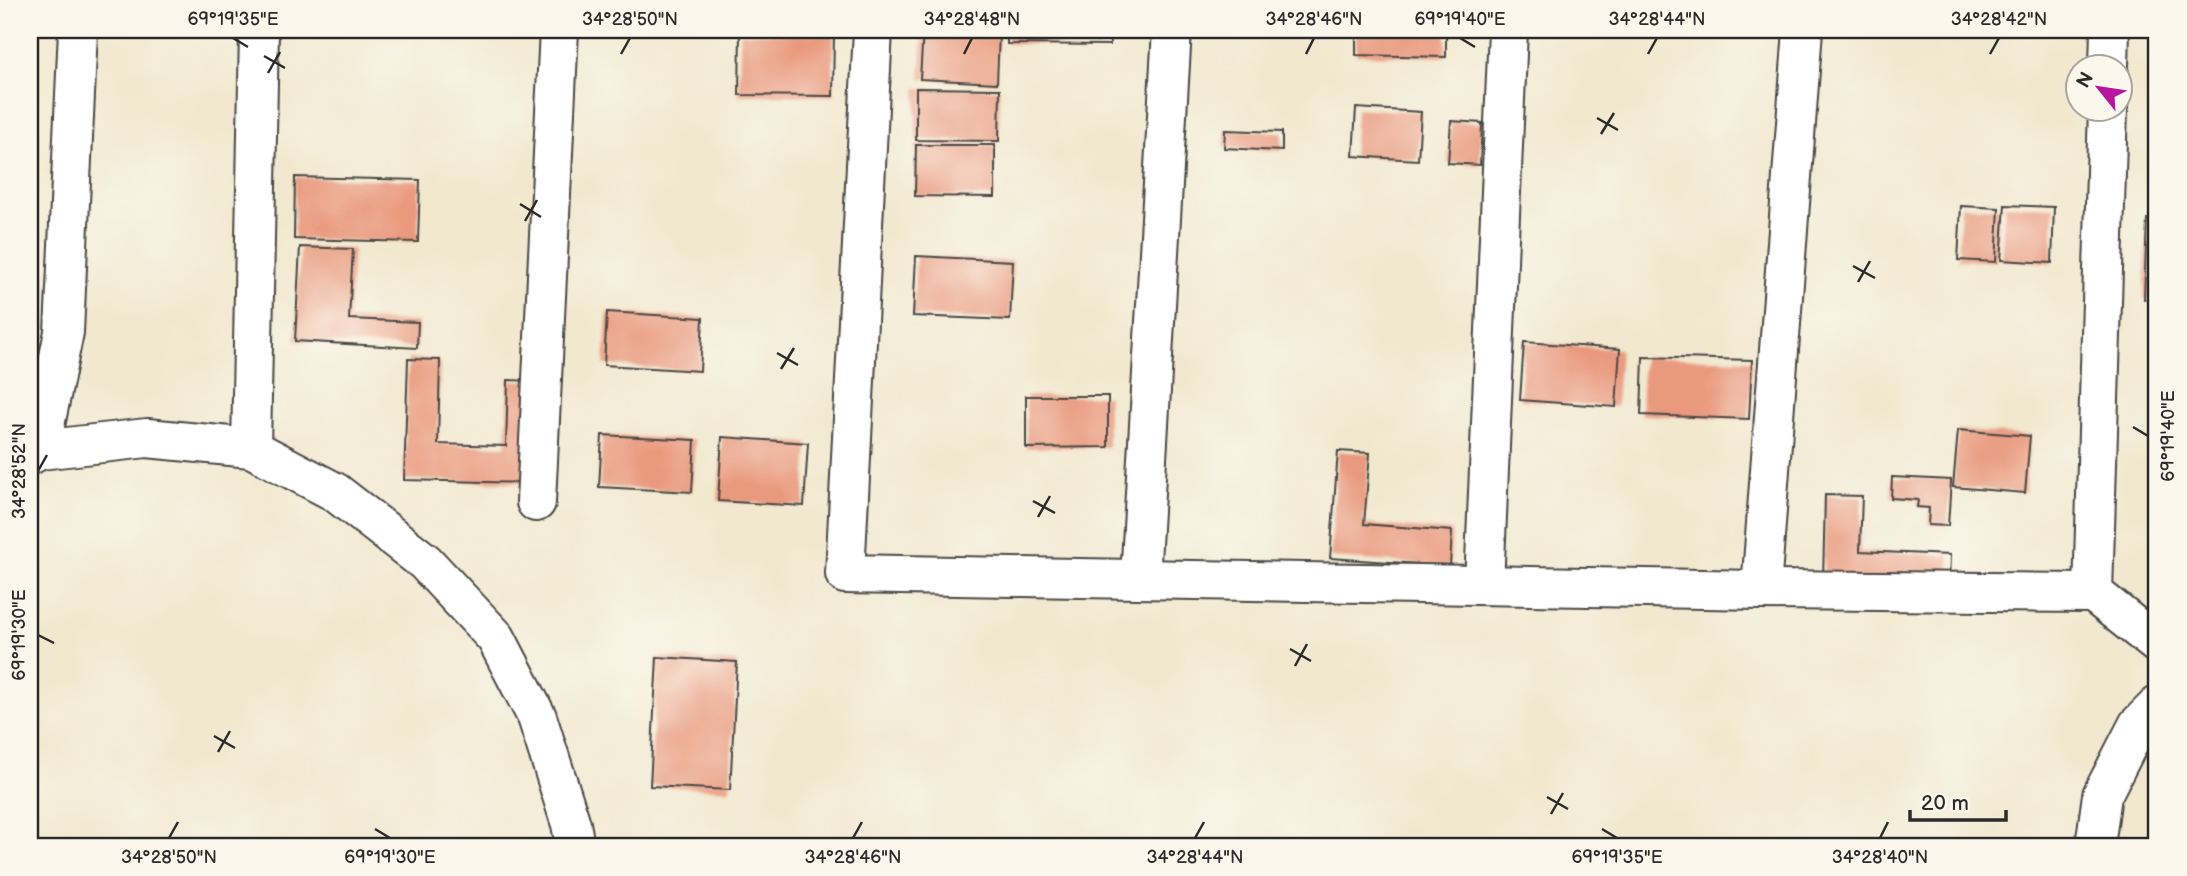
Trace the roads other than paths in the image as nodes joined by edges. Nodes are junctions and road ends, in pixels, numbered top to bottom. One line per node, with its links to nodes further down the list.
1 (78, 30): 12 (street)
2 (259, 30): 11 (street)
3 (559, 30): 13 (street)
4 (873, 30): 14 (street)
5 (1172, 30): 14 (street)
6 (1508, 30): 15 (street)
7 (1803, 30): 16 (street)
8 (2110, 30): 9 (street)
9 (2109, 52)
10 (2108, 122): 17 (street)
11 (251, 448): 12 (street); 20 (street)
12 (35, 453)
13 (536, 502)
14 (1140, 579): 15 (street)
15 (1484, 585): 16 (street)
16 (1761, 590): 17 (street)
17 (2093, 593): 18 (street)
18 (2157, 644)
19 (2157, 706): 21 (street)
20 (575, 846)
21 (2095, 846)

